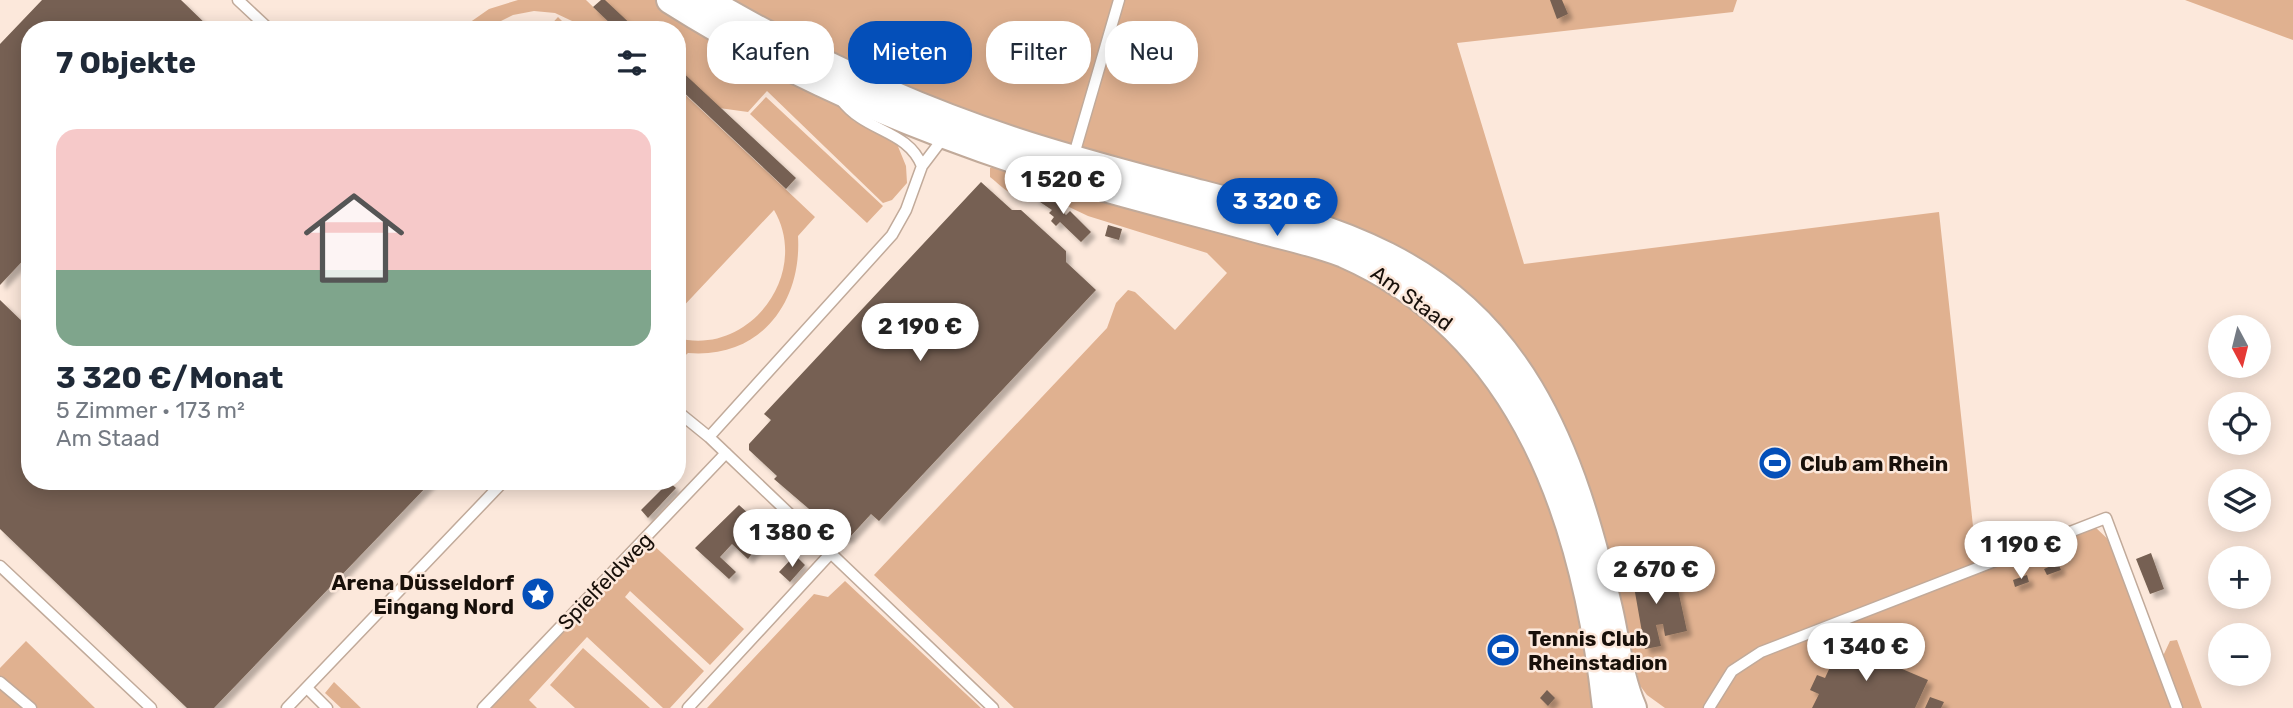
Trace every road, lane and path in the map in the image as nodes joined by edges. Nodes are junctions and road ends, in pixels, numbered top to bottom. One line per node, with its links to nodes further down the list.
1 (238, 0): 5 (lane)
2 (670, 0): 6 (street, Am Staad)
3 (706, 0): 8 (street, Am Staad)
4 (1119, 0): 8 (lane)
5 (260, 21)
6 (832, 89): 7 (street, Am Staad); 9 (lane)
7 (944, 136): 9 (lane); 18 (street, Am Staad)
8 (1073, 159): 18 (street, Am Staad)
9 (922, 166): 11 (lane)
10 (686, 418): 11 (lane)
11 (709, 437): 12 (lane)
12 (726, 453): 14 (lane); 23 (lane, Spielfeldweg)
13 (495, 490): 17 (lane)
14 (831, 553): 24 (lane); 25 (lane)
15 (0, 566): 20 (lane)
16 (0, 682): 19 (lane)
17 (307, 688): 21 (lane); 22 (lane)
18 (1617, 700)
19 (31, 708)
20 (150, 708)
21 (288, 708)
22 (327, 708)
23 (483, 708)
24 (688, 708)
25 (993, 708)
26 (1709, 708): 27 (lane)
27 (2177, 708)

